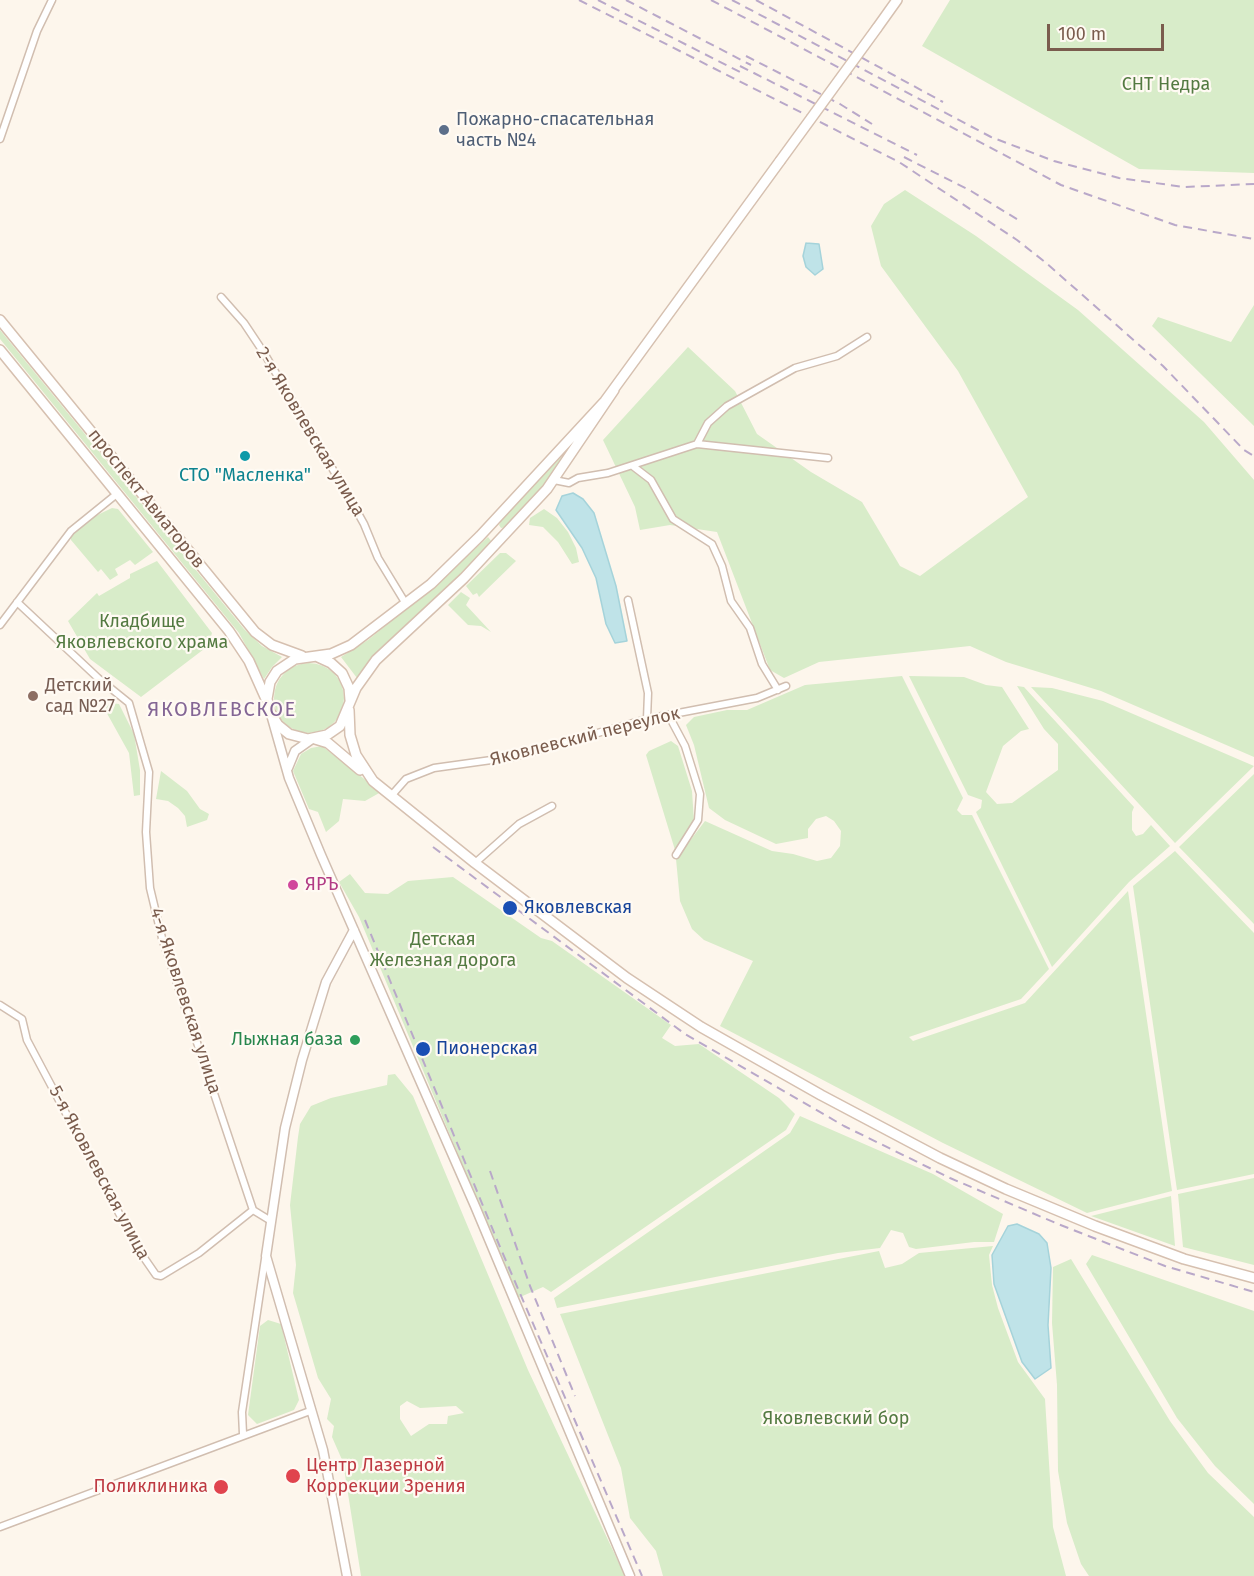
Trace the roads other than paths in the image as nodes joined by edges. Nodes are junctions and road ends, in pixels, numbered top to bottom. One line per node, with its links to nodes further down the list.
1 (52, 0): 3 (street)
2 (897, 0): 8 (main road, bridge)
3 (0, 139)
4 (221, 297): 16 (street, 2-я Яковлевская улица)
5 (0, 320): 18 (main road, проспект Авиаторов)
6 (867, 337): 9 (street)
7 (0, 350): 13 (main road, проспект Авиаторов)
8 (614, 390): 12 (main road); 16 (main road)
9 (697, 444): 10 (street); 11 (street)
10 (828, 458)
11 (634, 467): 12 (street); 20 (street)
12 (554, 480): 21 (main road)
13 (119, 493): 15 (street); 22 (main road, проспект Авиаторов)
14 (628, 600): 24 (street)
15 (17, 602): 17 (street); 34 (street, 4-я Яковлевская улица)
16 (406, 604): 18 (main road)
17 (0, 625)
18 (310, 656): 21 (main road); 22 (main road)
19 (786, 686): 20 (street, Яковлевский переулок)
20 (778, 690): 23 (street, Яковлевский переулок)
21 (350, 706): 25 (main road); 27 (main road)
22 (269, 709): 25 (main road); 26 (street)
23 (669, 716): 24 (street, Яковлевский переулок); 30 (street)
24 (648, 719): 28 (street, Яковлевский переулок)
25 (314, 739): 26 (street); 27 (main road)
26 (289, 778): 32 (street)
27 (373, 781): 28 (main road)
28 (391, 796): 31 (main road)
29 (552, 806): 31 (street)
30 (676, 855)
31 (475, 863): 37 (main road)
32 (354, 930): 35 (street); 42 (street)
33 (0, 1005): 34 (street, 5-я Яковлевская улица)
34 (253, 1210): 35 (street)
35 (271, 1221): 36 (street)
36 (266, 1256): 38 (street); 39 (street)
37 (1254, 1278)
38 (310, 1410): 39 (street); 41 (street)
39 (243, 1434): 40 (street)
40 (0, 1527)
41 (347, 1576)
42 (630, 1576)

